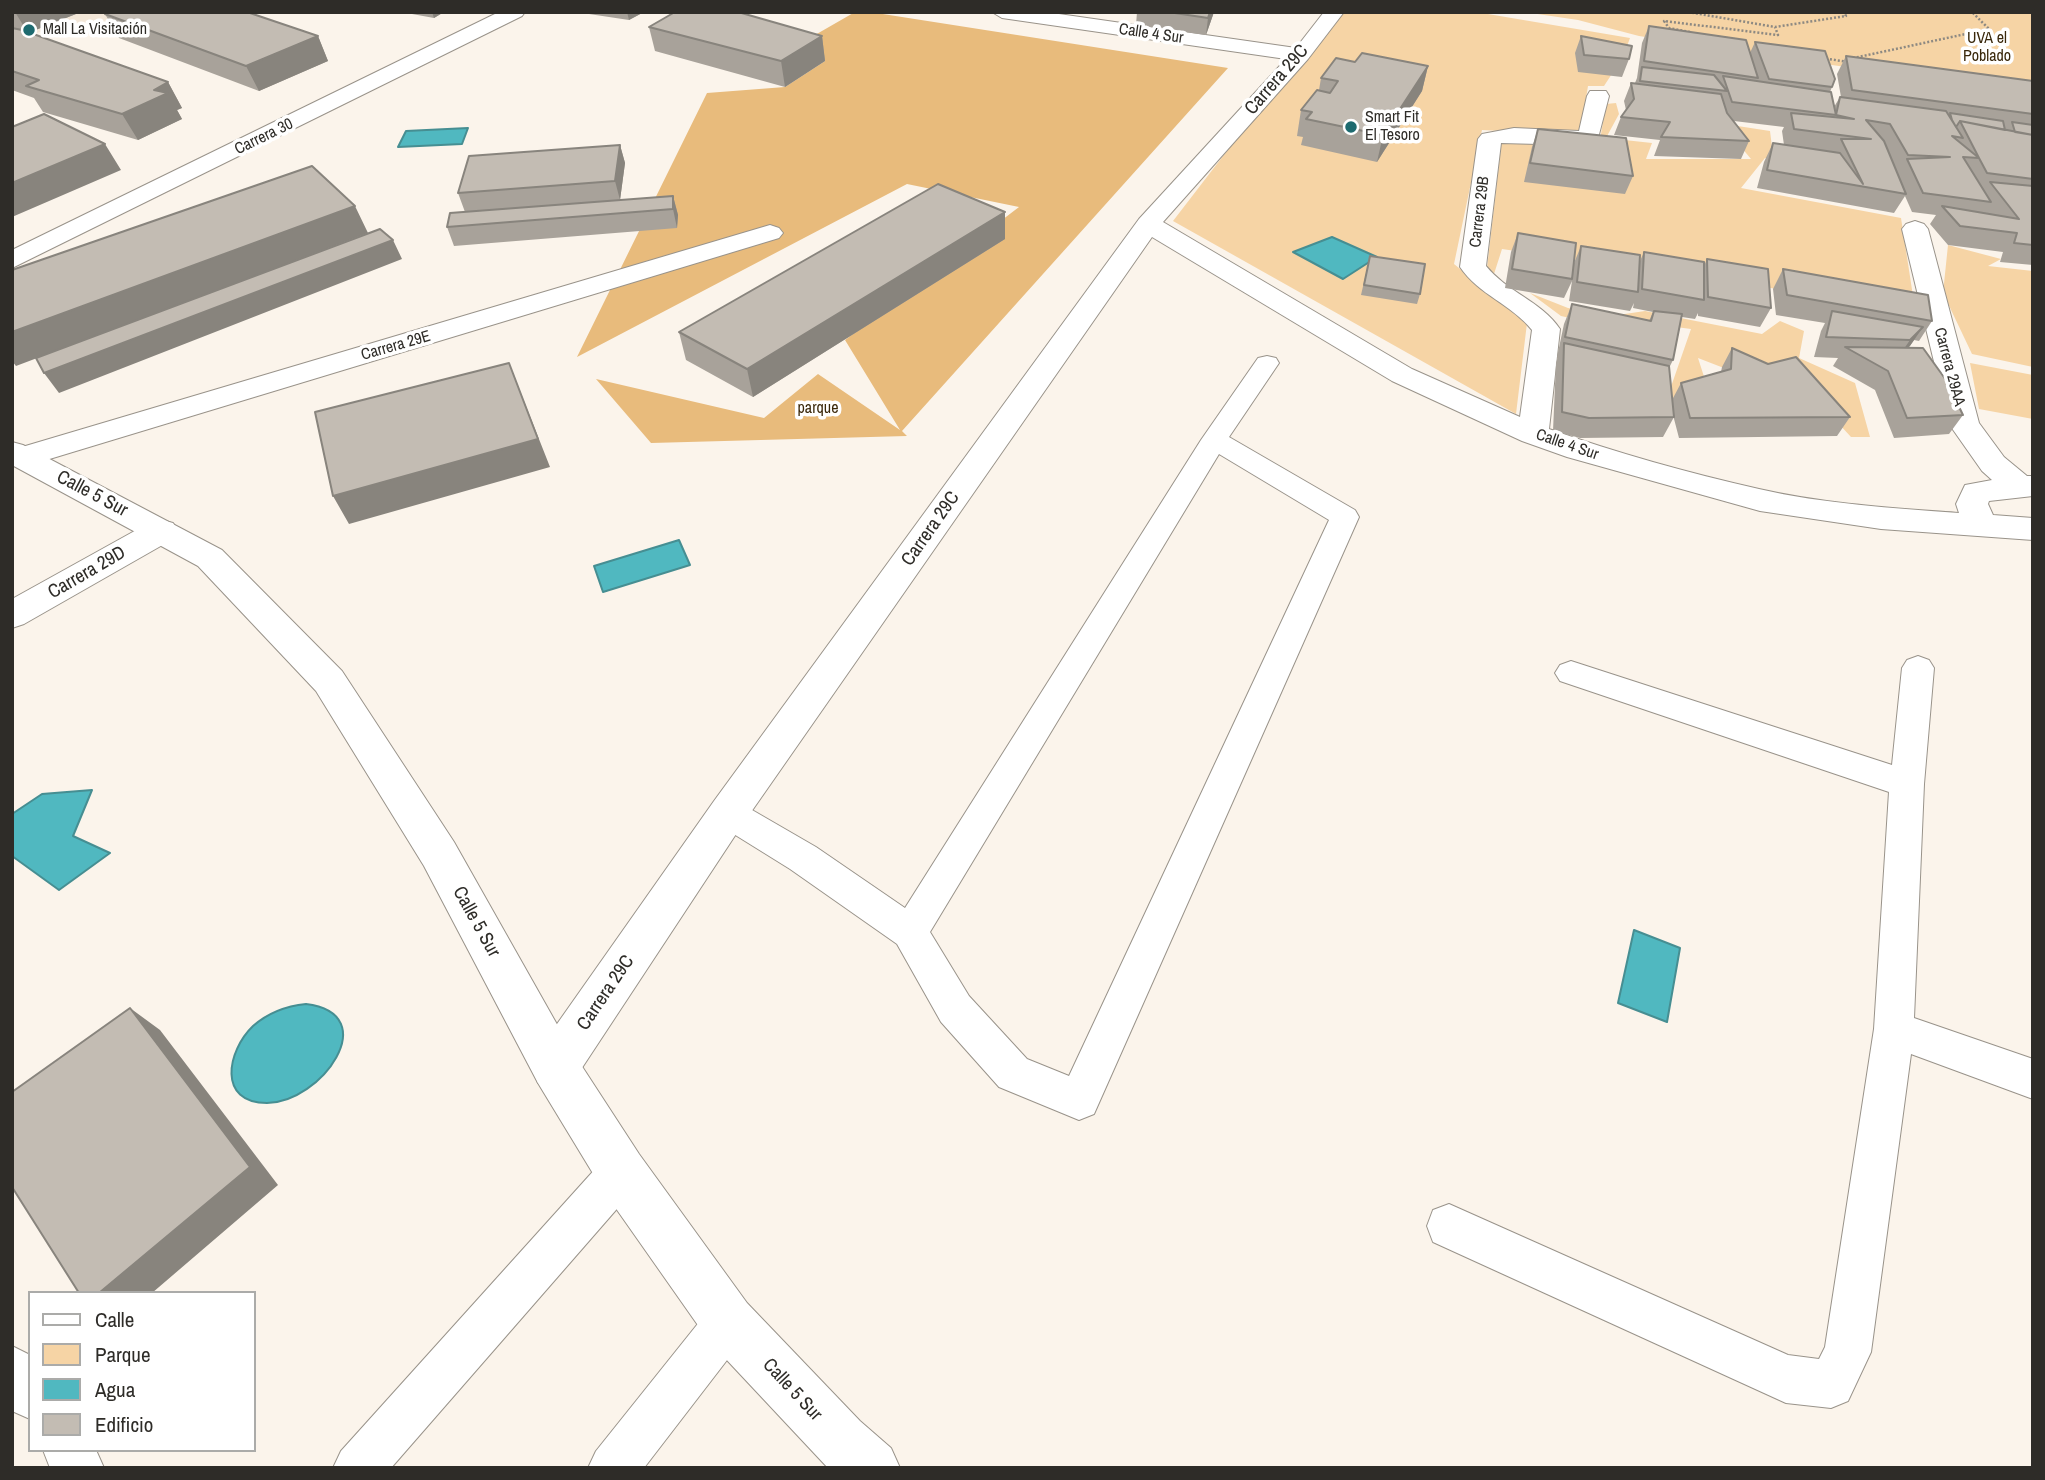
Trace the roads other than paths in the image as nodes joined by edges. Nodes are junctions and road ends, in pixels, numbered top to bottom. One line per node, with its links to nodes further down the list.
1 (515, 12): 9 (street, Carrera 30)
2 (1002, 12): 4 (street, Calle 4 Sur)
3 (1334, 12): 4 (street, Carrera 29C)
4 (1301, 55): 6 (street, Carrera 29C)
5 (1598, 96): 11 (street, Carrera 29B)
6 (1148, 224): 11 (street, Calle 4 Sur); 22 (street, Carrera 29C)
7 (1915, 229): 14 (street, Carrera 29AA)
8 (770, 233): 13 (street, Carrera 29E)
9 (12, 260)
10 (1268, 363): 12 (lane)
11 (1534, 434): 15 (street, Calle 4 Sur)
12 (1213, 440): 23 (lane); 23 (lane)
13 (17, 454): 17 (street, Calle 5 Sur)
14 (2026, 486): 15 (street)
15 (1981, 526): 16 (street, Calle 4 Sur)
16 (2033, 529)
17 (161, 531): 18 (street, Carrera 29D); 25 (street, Calle 5 Sur)
18 (12, 615)
19 (1918, 668): 21 (lane)
20 (1571, 673): 21 (lane)
21 (1908, 785): 24 (lane)
22 (728, 813): 23 (lane); 25 (street, Carrera 29C)
23 (910, 932)
24 (1894, 1029): 26 (lane); 28 (lane)
25 (555, 1067): 27 (street, Calle 5 Sur)
26 (2033, 1079)
27 (621, 1172): 29 (street, Calle 5 Sur); 34 (lane)
28 (1449, 1226)
29 (729, 1322): 35 (lane); 36 (street, Calle 5 Sur)
30 (12, 1370): 31 (lane)
31 (28, 1392)
32 (68, 1452): 33 (lane)
33 (79, 1468)
34 (358, 1468)
35 (613, 1468)
36 (871, 1468)

